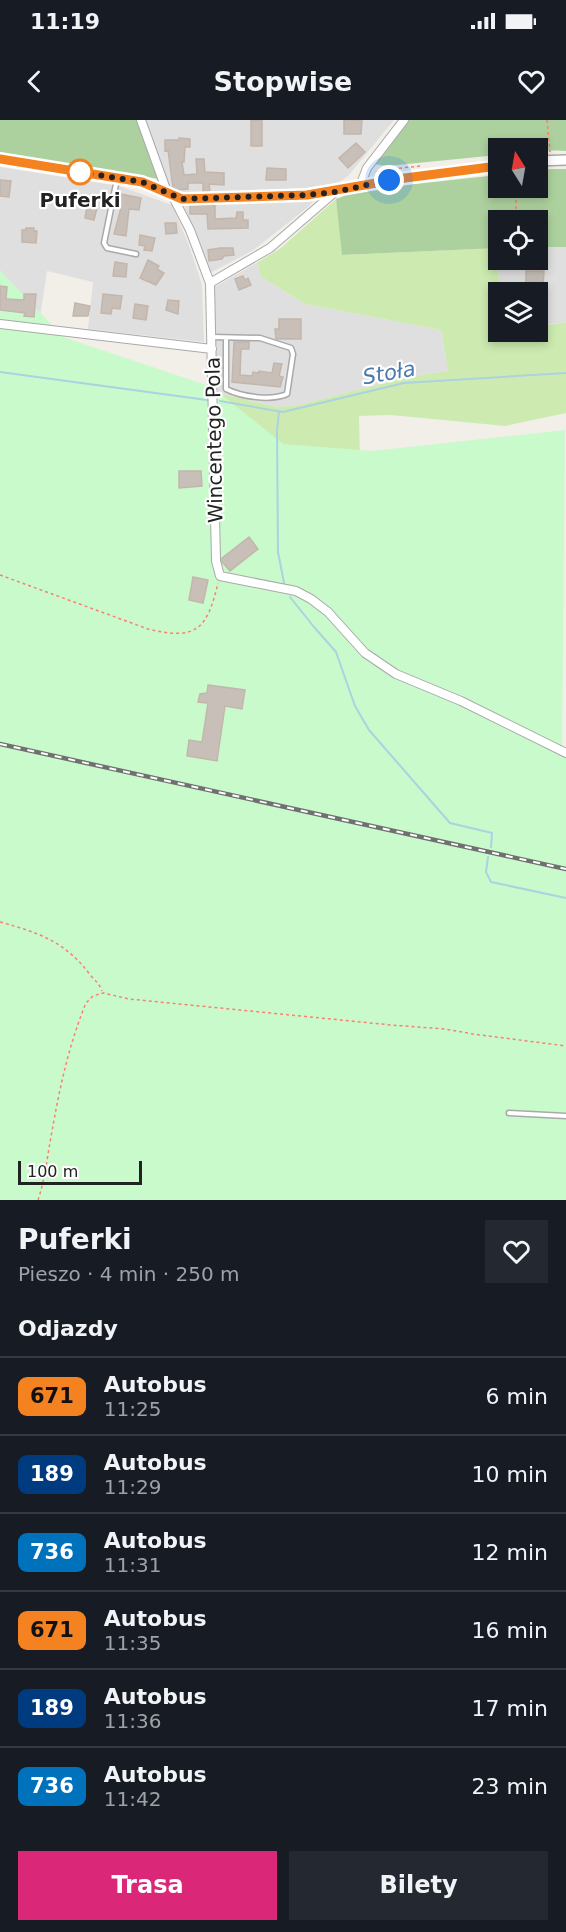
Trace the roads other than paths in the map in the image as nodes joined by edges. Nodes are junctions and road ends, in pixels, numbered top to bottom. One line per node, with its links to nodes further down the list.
1 (141, 120): 10 (street, Wincentego Pola)
2 (404, 120): 8 (street)
3 (0, 159): 7 (street)
4 (548, 160): 5 (street)
5 (566, 160)
6 (488, 167): 8 (street)
7 (117, 178): 10 (street); 11 (lane)
8 (360, 186): 9 (street)
9 (335, 192): 10 (street); 12 (street)
10 (170, 194): 12 (street, Wincentego Pola)
11 (136, 254)
12 (210, 283): 14 (street, Wincentego Pola)
13 (0, 324): 16 (street)
14 (212, 337): 15 (lane); 16 (street, Wincentego Pola)
15 (226, 338): 15 (lane)
16 (212, 349): 17 (street, Wincentego Pola)
17 (566, 753)
18 (509, 1113): 19 (lane)
19 (566, 1116)

